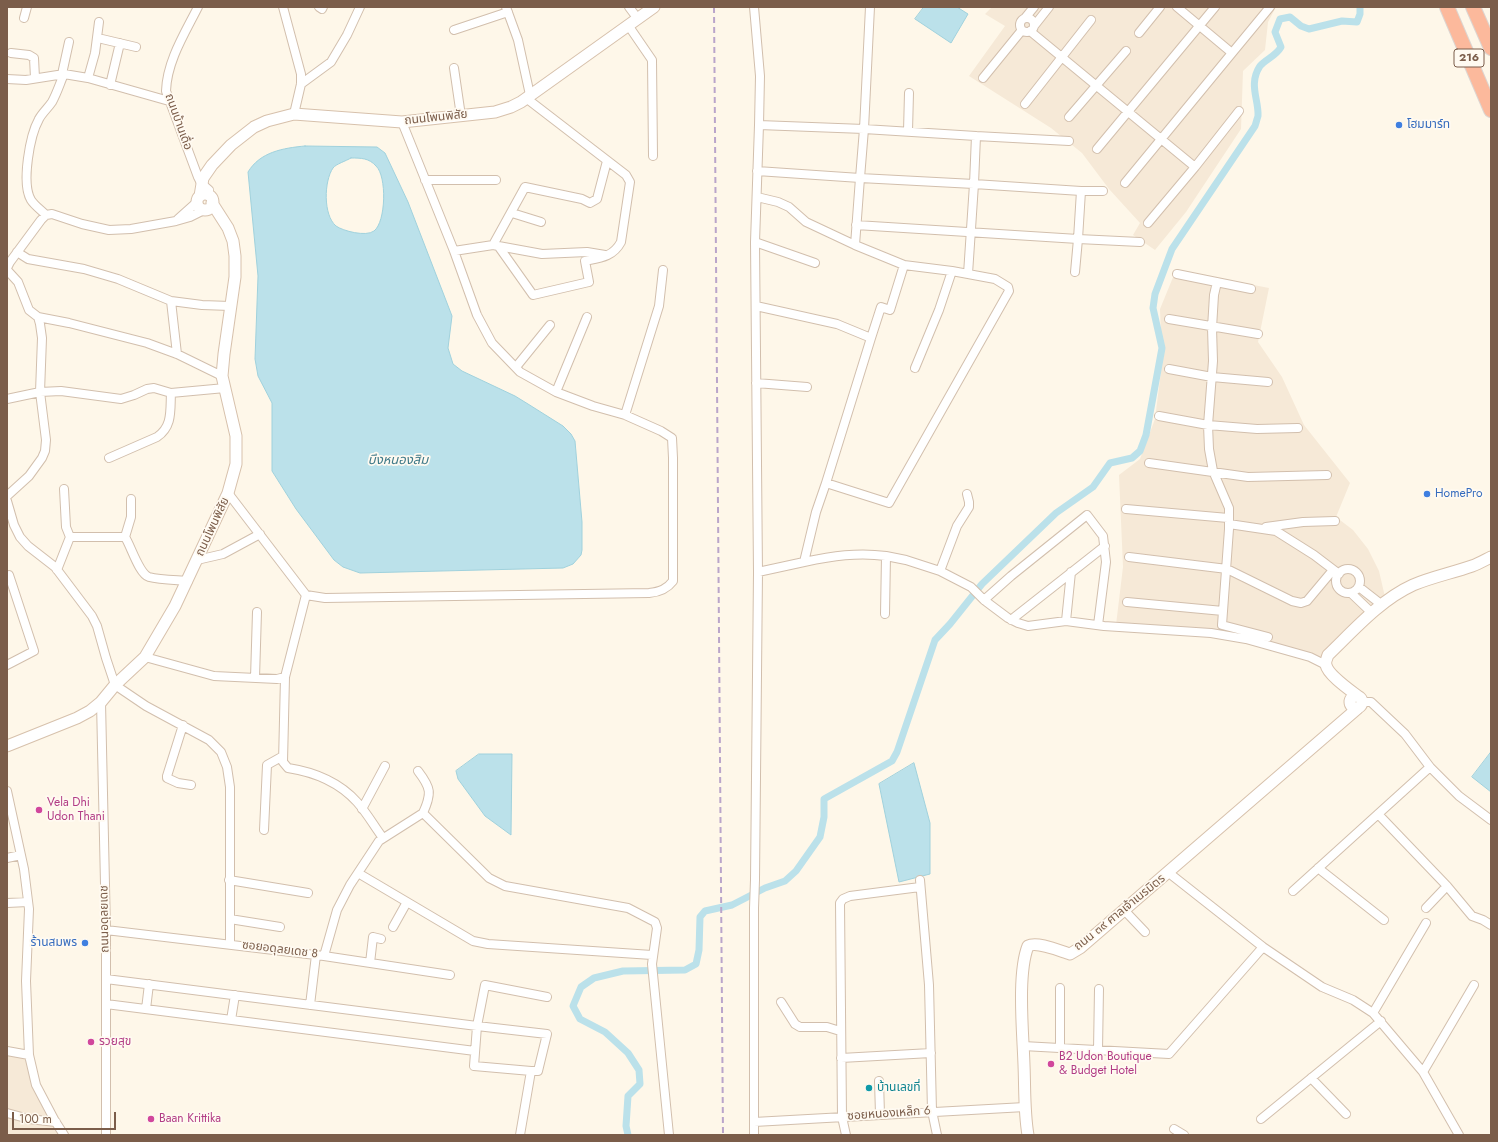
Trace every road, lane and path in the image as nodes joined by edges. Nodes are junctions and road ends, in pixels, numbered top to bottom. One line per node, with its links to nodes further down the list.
1 (27, 7): 20 (street)
2 (198, 7): 49 (street, ถนนบ้านเดื่อ)
3 (283, 7): 44 (street)
4 (319, 7): 5 (street)
5 (323, 7)
6 (360, 7): 44 (street)
7 (629, 7): 24 (street)
8 (654, 7): 24 (street, ถนนโพนพิสัย)
9 (754, 7): 58 (street)
10 (870, 7): 59 (street)
11 (1034, 7): 21 (street)
12 (1049, 7): 26 (street)
13 (1160, 7): 28 (street)
14 (1177, 7): 25 (street)
15 (1215, 7): 25 (street)
16 (1270, 7): 36 (street)
17 (1447, 7): 51 (highway, 216)
18 (1473, 7): 33 (highway, 216)
19 (507, 9): 27 (street); 48 (street)
20 (24, 18)
21 (1025, 18): 26 (street); 26 (street)
22 (1091, 20): 37 (street)
23 (99, 22): 42 (street)
24 (633, 22): 48 (street, ถนนโพนพิสัย); 65 (street)
25 (1200, 26): 36 (street); 53 (street)
26 (1029, 29): 37 (street); 43 (street)
27 (454, 30)
28 (1139, 33)
29 (102, 39): 31 (street)
30 (69, 42): 39 (street)
31 (120, 43): 32 (street); 45 (street)
32 (136, 47)
33 (1491, 48)
34 (1126, 50): 46 (street)
35 (11, 53): 41 (street)
36 (1232, 53): 62 (street)
37 (1062, 57): 46 (street); 50 (street)
38 (454, 68): 55 (street)
39 (63, 74): 41 (street); 42 (street); 79 (street)
40 (7, 78): 41 (street)
41 (35, 78)
42 (88, 78): 45 (street)
43 (983, 78)
44 (301, 84): 54 (street)
45 (110, 85): 49 (street)
46 (1096, 85): 53 (street); 56 (street)
47 (909, 93): 60 (street)
48 (528, 97): 55 (street, ถนนโพนพิสัย); 66 (street)
49 (169, 101): 77 (street, ถนนบ้านเดื่อ)
50 (1025, 104)
51 (1491, 110)
52 (1239, 111): 67 (street)
53 (1128, 112): 62 (street); 64 (street)
54 (294, 114): 57 (street, ถนนโพนพิสัย); 77 (street, ถนนโพนพิสัย)
55 (461, 116): 57 (street, ถนนโพนพิสัย)
56 (1069, 117)
57 (402, 122): 70 (street)
58 (759, 125): 59 (street); 68 (street)
59 (864, 128): 60 (street); 69 (street)
60 (908, 131): 61 (street)
61 (976, 136): 63 (street); 73 (street)
62 (1162, 140): 67 (street); 72 (street)
63 (1069, 141)
64 (1097, 149)
65 (653, 156)
66 (607, 161): 78 (street); 91 (street)
67 (1195, 167): 81 (street)
68 (758, 171): 69 (street); 76 (street)
69 (860, 178): 73 (street); 82 (street)
70 (425, 180): 71 (street); 89 (street)
71 (496, 180)
72 (1125, 183)
73 (974, 184): 74 (street); 83 (street)
74 (1081, 191): 75 (street); 84 (street)
75 (1103, 191)
76 (757, 197): 85 (street); 87 (street)
77 (205, 198): 79 (street); 103 (street, ถนนโพนพิสัย)
78 (512, 213): 80 (street); 88 (street)
79 (46, 215): 90 (street)
80 (541, 222)
81 (1148, 223)
82 (856, 225): 83 (street); 87 (street)
83 (971, 232): 84 (street); 98 (street)
84 (1078, 239): 86 (street); 97 (street)
85 (755, 242): 92 (street); 104 (street)
86 (1140, 242)
87 (855, 245): 94 (street)
88 (496, 246): 89 (street); 91 (street); 91 (street)
89 (454, 251): 113 (street)
90 (17, 252): 93 (street); 102 (street)
91 (609, 256)
92 (815, 263)
93 (8, 265): 105 (street)
94 (904, 265): 96 (street); 111 (street)
95 (663, 270): 126 (street)
96 (952, 271): 98 (street); 114 (street)
97 (1075, 272)
98 (968, 274): 134 (street)
99 (1177, 274): 100 (street)
100 (1217, 282): 101 (street); 109 (street)
101 (1251, 289)
102 (171, 301): 103 (street); 112 (street)
103 (230, 306): 116 (street, ถนนโพนพิสัย)
104 (756, 306): 111 (street); 119 (street)
105 (38, 317): 112 (street); 122 (street)
106 (587, 317): 124 (street)
107 (1169, 319): 109 (street)
108 (550, 325): 113 (street)
109 (1212, 326): 110 (street); 117 (street)
110 (1258, 334)
111 (871, 338): 134 (street)
112 (177, 354): 116 (street)
113 (516, 367): 124 (street)
114 (915, 368)
115 (1169, 369): 117 (street)
116 (222, 376): 121 (street, ถนนโพนพิสัย)
117 (1212, 377): 118 (street); 128 (street)
118 (1268, 382)
119 (756, 383): 120 (street); 157 (street)
120 (807, 387)
121 (225, 388): 123 (street); 136 (street, ถนนโพนพิสัย)
122 (40, 392): 123 (street); 125 (street); 138 (street)
123 (171, 392): 130 (street)
124 (556, 392): 126 (street)
125 (7, 398)
126 (625, 415): 164 (street)
127 (1159, 416): 128 (street)
128 (1208, 425): 129 (street); 132 (street)
129 (1298, 428)
130 (109, 458)
131 (1149, 463): 132 (street)
132 (1213, 471): 133 (street); 142 (street)
133 (1327, 475)
134 (826, 483): 153 (street)
135 (64, 489): 146 (street)
136 (228, 493): 145 (street); 152 (street, ถนนโพนพิสัย)
137 (967, 494): 156 (street)
138 (7, 496)
139 (132, 499): 147 (street)
140 (7, 501): 155 (street)
141 (1126, 510): 142 (street)
142 (1229, 521): 144 (street); 154 (street)
143 (1335, 522): 144 (street)
144 (1258, 528): 159 (street)
145 (260, 534): 152 (street); 164 (street)
146 (70, 537): 147 (street); 155 (street)
147 (125, 537): 161 (street)
148 (1104, 546): 158 (street); 165 (street); 174 (street)
149 (886, 556): 153 (street); 156 (street); 171 (street)
150 (1491, 557): 167 (street)
151 (1129, 558): 154 (street)
152 (198, 560): 161 (street, ถนนโพนพิสัย)
153 (804, 562): 157 (street)
154 (1227, 569): 159 (street); 168 (street)
155 (57, 570): 181 (street)
156 (940, 571): 165 (street)
157 (758, 572): 263 (street)
158 (1071, 572): 172 (street); 173 (street)
159 (1336, 572): 162 (street); 163 (street)
160 (9, 575): 178 (street)
161 (188, 581): 176 (street, ถนนโพนพิสัย)
162 (1359, 587): 163 (street); 167 (street)
163 (1351, 593): 170 (street)
164 (306, 595): 179 (street)
165 (982, 599): 172 (street)
166 (1127, 602): 168 (street)
167 (1382, 605): 170 (street)
168 (1223, 611): 175 (street)
169 (257, 612): 180 (street)
170 (1372, 613): 177 (street)
171 (885, 614)
172 (1011, 620): 173 (street)
173 (1066, 621): 174 (street)
174 (1098, 625): 177 (street)
175 (1268, 636)
176 (146, 657): 180 (street); 181 (street, ถนนโพนพิสัย)
177 (1326, 665): 183 (street)
178 (7, 666)
179 (285, 677): 180 (street); 186 (street)
180 (255, 678)
181 (115, 685): 182 (street, ถนนโพนพิสัย); 184 (street)
182 (101, 702): 185 (street, ถนนโพนพิสัย); 218 (street, ถนนอดุลยเดช)
183 (1356, 703): 188 (street); 202 (street, ถนน ๓๙ ศาลเจ้าเนรมิตร)
184 (182, 725): 190 (street); 203 (street)
185 (7, 746)
186 (283, 756): 192 (street); 196 (street)
187 (385, 766): 192 (street)
188 (1430, 767): 194 (street); 195 (street)
189 (418, 770): 193 (street)
190 (191, 784)
191 (7, 791): 198 (street)
192 (362, 808): 197 (street)
193 (423, 813): 197 (street, ซอยอดุลยเดช 8); 224 (street)
194 (1378, 814): 200 (street); 204 (street)
195 (1491, 820)
196 (264, 830)
197 (383, 838): 201 (street, ซอยอดุลยเดช 8)
198 (21, 855): 199 (street); 207 (street)
199 (7, 858)
200 (1318, 868): 205 (street); 213 (street)
201 (358, 873): 208 (street); 223 (street, ซอยอดุลยเดช 8)
202 (1169, 873): 211 (street, ถนน ๓๙ ศาลเจ้าเนรมิตร); 222 (street)
203 (229, 880): 206 (street); 212 (street)
204 (1447, 886): 210 (street); 215 (street)
205 (1293, 892)
206 (308, 893)
207 (28, 902): 209 (street); 249 (street)
208 (407, 902): 217 (street); 224 (street)
209 (7, 903)
210 (1426, 908)
211 (1125, 911): 219 (street); 243 (street, ถนน ๓๙ ศาลเจ้าเนรมิตร)
212 (230, 920): 216 (street); 221 (street)
213 (1384, 920)
214 (1426, 923): 238 (street)
215 (1491, 925)
216 (280, 927)
217 (393, 927)
218 (106, 930): 221 (street, ซอยอดุลยเดช 8); 227 (street, ถนนอดุลยเดช)
219 (1145, 932)
220 (381, 939): 225 (street)
221 (230, 944): 223 (street, ซอยอดุลยเดช 8)
222 (1263, 947): 238 (street); 245 (street)
223 (320, 956): 225 (street); 236 (street)
224 (652, 960): 268 (street)
225 (370, 963): 226 (street)
226 (450, 975)
227 (106, 979): 228 (street); 235 (street, ถนนอดุลยเดช)
228 (149, 984): 232 (street); 237 (street)
229 (1474, 985): 252 (street)
230 (1060, 988): 244 (street)
231 (1099, 989): 245 (street)
232 (235, 996): 236 (street); 239 (street)
233 (547, 997): 241 (street)
234 (781, 1002): 242 (street)
235 (106, 1004): 237 (street); 266 (street, ถนนอดุลยเดช)
236 (310, 1005): 241 (street)
237 (146, 1009): 239 (street)
238 (1373, 1013): 240 (street)
239 (231, 1020): 247 (street)
240 (1380, 1021): 252 (street); 253 (street)
241 (478, 1026): 247 (street); 251 (street)
242 (840, 1031): 248 (street); 250 (street)
243 (1023, 1046): 244 (street); 255 (street, ถนน ๓๙ ศาลเจ้าเนรมิตร)
244 (1060, 1048): 245 (street)
245 (1098, 1050)
246 (7, 1051): 249 (street)
247 (475, 1051): 251 (street)
248 (931, 1053): 250 (street); 256 (street)
249 (29, 1055): 262 (street)
250 (841, 1058): 260 (street)
251 (531, 1071): 267 (street)
252 (1423, 1072): 274 (street)
253 (1311, 1078): 259 (street); 261 (street)
254 (879, 1081): 258 (street)
255 (1025, 1106): 256 (street, ซอยหนองเหล็ก 6); 272 (street, ถนน ๓๙ ศาลเจ้าเนรมิตร)
256 (932, 1111): 258 (street, ซอยหนองเหล็ก 6); 271 (street)
257 (7, 1114): 262 (street)
258 (880, 1114): 260 (street, ซอยหนองเหล็ก 6)
259 (1346, 1114)
260 (842, 1117): 263 (street, ซอยหนองเหล็ก 6); 270 (street)
261 (1261, 1119)
262 (56, 1122): 265 (street)
263 (754, 1122): 269 (street)
264 (1174, 1129): 273 (street)
265 (64, 1135)
266 (106, 1135)
267 (520, 1135)
268 (669, 1135)
269 (754, 1135)
270 (846, 1135)
271 (937, 1135)
272 (1028, 1135)
273 (1184, 1135)
274 (1459, 1135)

